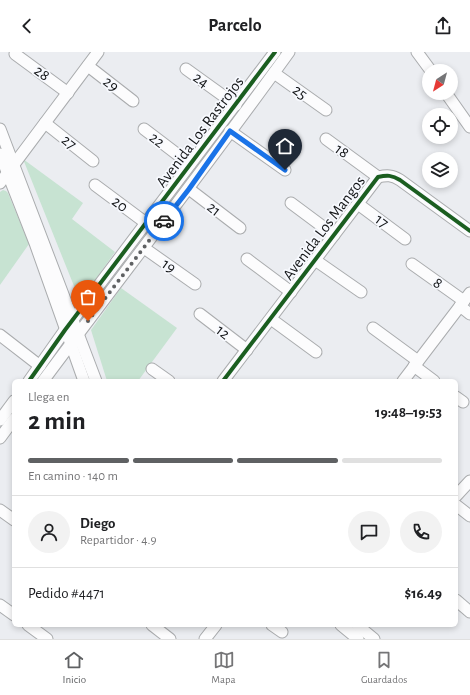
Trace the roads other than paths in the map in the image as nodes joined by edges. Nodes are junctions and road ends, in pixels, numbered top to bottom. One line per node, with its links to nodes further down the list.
1 (98, 52): 7 (street)
2 (275, 52): 13 (street, Avenida Los Rastrojos)
3 (289, 52): 9 (street, Avenida Los Rastrojos)
4 (417, 52): 6 (street)
5 (15, 54): 10 (street, 28)
6 (426, 64)
7 (88, 66): 10 (street); 12 (street, 29)
8 (186, 69): 13 (street, 24)
9 (274, 73): 14 (street, 25); 19 (street, Avenida Los Rastrojos)
10 (68, 93): 15 (street)
11 (451, 100): 16 (street)
12 (133, 101)
13 (236, 105): 24 (street, Avenida Los Rastrojos)
14 (326, 110)
15 (45, 123): 22 (street, 27); 23 (street)
16 (470, 127)
17 (0, 129): 23 (street)
18 (144, 129): 24 (street, 22)
19 (230, 131): 25 (street); 30 (street, Avenida Los Rastrojos)
20 (326, 139): 27 (street, 18)
21 (0, 154): 26 (street)
22 (93, 161)
23 (14, 164): 26 (street); 49 (street)
24 (190, 164): 33 (street, Avenida Los Rastrojos)
25 (285, 170)
26 (8, 173): 28 (street); 51 (street)
27 (378, 177): 32 (street, Avenida Los Mangos); 35 (street, Avenida Los Mangos)
28 (0, 183)
29 (95, 185): 33 (street, 20)
30 (189, 189): 34 (street, 21); 38 (street, Avenida Los Rastrojos)
31 (291, 203): 36 (street)
32 (358, 204): 36 (street, Avenida Los Mangos); 37 (street, 17)
33 (146, 223): 49 (street, Avenida Los Rastrojos)
34 (240, 228)
35 (470, 230)
36 (334, 235): 40 (street, Avenida Los Mangos)
37 (405, 238)
38 (144, 248): 42 (street, 19); 52 (street, Avenida Los Rastrojos)
39 (246, 259): 43 (street)
40 (316, 260): 43 (street, Avenida Los Mangos); 44 (street)
41 (412, 264): 45 (street, 8)
42 (195, 284)
43 (291, 292): 48 (street, Avenida Los Mangos)
44 (361, 292)
45 (465, 300): 47 (street, 8); 57 (street)
46 (200, 314): 55 (street, 12)
47 (470, 314)
48 (271, 319): 55 (street, Avenida Los Mangos); 56 (street)
49 (74, 320): 51 (street, Avenida Los Rastrojos); 52 (street)
50 (373, 328): 57 (street)
51 (65, 330): 54 (street); 58 (street, Avenida Los Rastrojos)
52 (78, 334): 54 (street, Avenida Los Rastrojos); 63 (street)
53 (0, 335): 58 (street)
54 (70, 344): 61 (street, Avenida Los Rastrojos); 62 (street)
55 (247, 350): 65 (street, Avenida Los Mangos)
56 (316, 352)
57 (416, 364): 66 (street); 67 (street)
58 (40, 366): 60 (street, Avenida Los Rastrojos)
59 (152, 369): 64 (street)
60 (30, 379)
61 (44, 379)
62 (83, 379)
63 (95, 379)
64 (166, 379)
65 (229, 379)
66 (405, 379)
67 (432, 379)
68 (12, 407): 70 (street)
69 (12, 421): 70 (street)
70 (5, 430)
71 (470, 481): 72 (street)
72 (458, 494)
73 (458, 507): 75 (street)
74 (0, 510): 76 (street)
75 (470, 516)
76 (12, 519)
77 (458, 602): 79 (street)
78 (0, 605): 80 (street)
79 (470, 612)
80 (12, 614)
81 (155, 627): 88 (street)
82 (214, 627): 89 (street)
83 (275, 627): 86 (street)
84 (34, 630): 87 (street)
85 (354, 631): 90 (street)
86 (282, 632)
87 (47, 639)
88 (170, 639)
89 (205, 639)
90 (374, 639)

